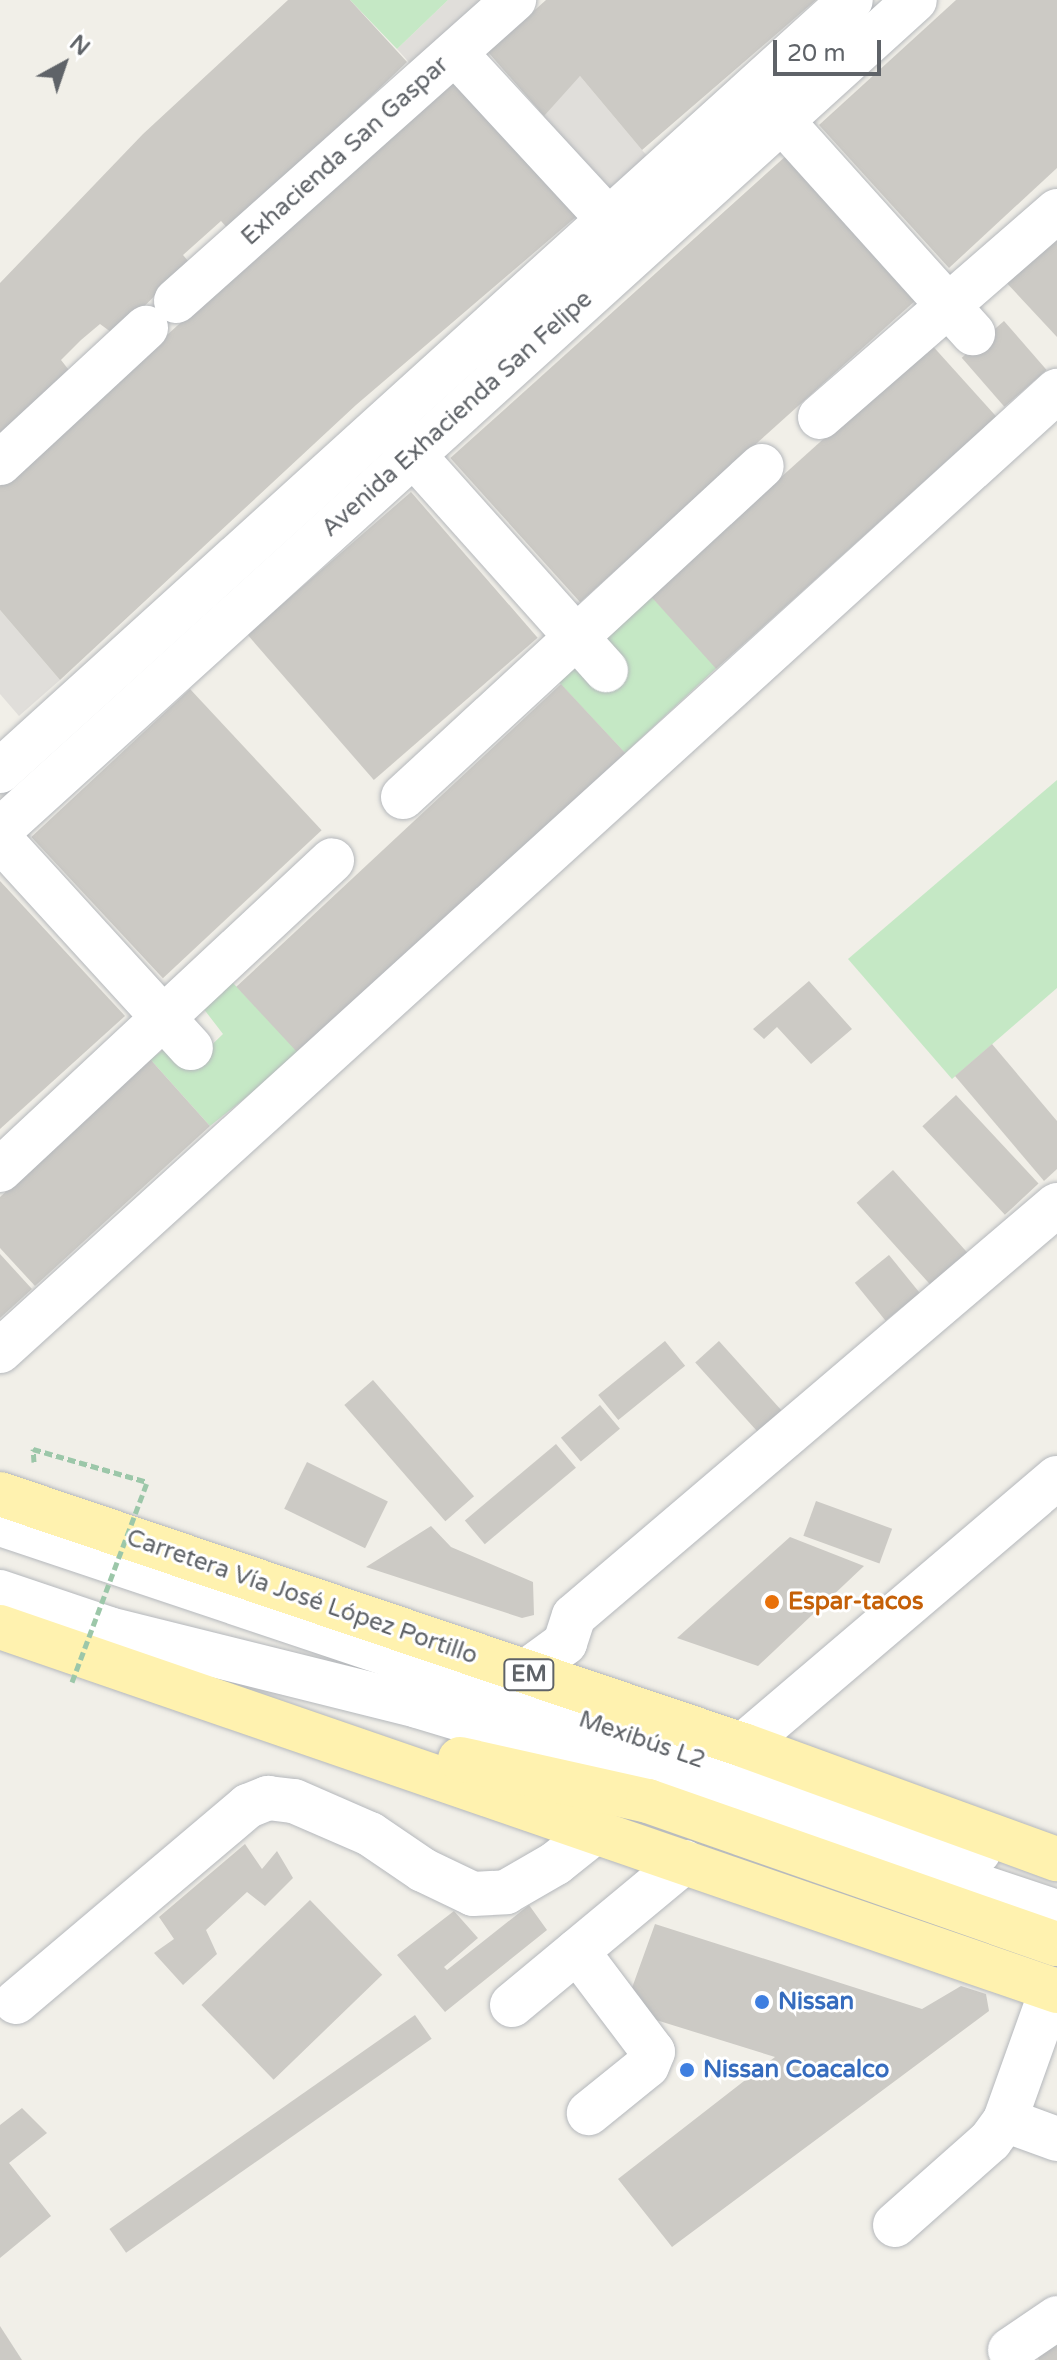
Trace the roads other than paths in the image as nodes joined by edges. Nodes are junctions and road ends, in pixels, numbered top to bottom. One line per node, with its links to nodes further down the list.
1 (514, 0): 4 (street, Exhacienda San Gaspar)
2 (851, 0): 5 (street, Avenida Exhacienda San Felipe)
3 (915, 0): 5 (street, Avenida Exhacienda San Felipe)
4 (455, 53): 7 (street); 12 (street, Exhacienda San Gaspar)
5 (768, 105): 7 (street, Avenida Exhacienda San Felipe); 8 (street); 11 (street, Avenida Exhacienda San Felipe)
6 (1057, 211): 8 (street)
7 (610, 221): 11 (street, Avenida Exhacienda San Felipe)
8 (961, 319): 10 (street)
9 (1057, 391): 24 (street)
10 (820, 417)
11 (399, 438): 14 (street); 16 (street, Avenida Exhacienda San Felipe); 18 (street, Avenida Exhacienda San Felipe)
12 (0, 463)
13 (762, 466): 14 (street)
14 (577, 637): 15 (street); 17 (street)
15 (606, 670)
16 (7, 750)
17 (403, 797)
18 (0, 830)
19 (0, 839): 21 (street)
20 (332, 860): 21 (street)
21 (177, 1033): 22 (street)
22 (0, 1170)
23 (1057, 1205): 30 (street)
24 (0, 1351)
25 (1057, 1478): 32 (street)
26 (0, 1494): 30 (main road, Carretera Vía José López Portillo / EM)
27 (0, 1524): 36 (street, Mexibús L2)
28 (0, 1592): 37 (street, Mexibús L2)
29 (0, 1627): 31 (main road)
30 (524, 1673): 32 (main road, Carretera Vía José López Portillo / EM)
31 (259, 1712): 33 (main road); 38 (main road)
32 (743, 1745): 34 (main road, Carretera Vía José López Portillo / EM)
33 (595, 1832): 35 (main road); 41 (street)
34 (1057, 1859)
35 (684, 1862): 39 (street); 40 (main road)
36 (1057, 1879)
37 (1057, 1912)
38 (1057, 1944)
39 (577, 1951): 42 (street); 43 (street)
40 (1055, 1990): 44 (street)
41 (16, 2002)
42 (512, 2005)
43 (589, 2113)
44 (1005, 2120): 45 (street); 46 (street)
45 (1057, 2139)
46 (895, 2225)
47 (1057, 2318): 48 (street)
48 (1010, 2350)

